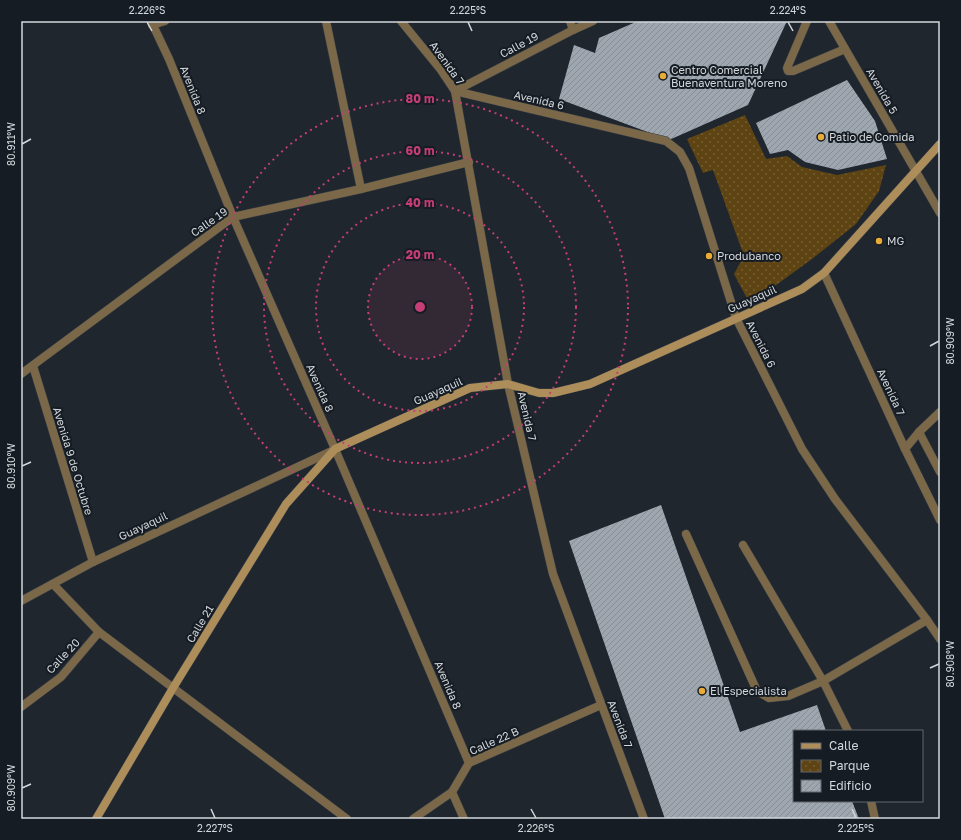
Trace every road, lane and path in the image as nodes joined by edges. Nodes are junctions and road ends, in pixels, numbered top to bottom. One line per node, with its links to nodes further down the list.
1 (165, 21): 8 (street)
2 (326, 21): 15 (street)
3 (401, 21): 11 (street, Avenida 7)
4 (570, 21): 9 (street)
5 (593, 21): 9 (street, Calle 19)
6 (807, 21): 10 (street)
7 (829, 21): 10 (street, Avenida 5)
8 (151, 23): 17 (street, Avenida 8)
9 (573, 30): 11 (street, Calle 19)
10 (845, 49): 14 (street, Avenida 5)
11 (455, 91): 13 (street, Avenida 7); 19 (street, Avenida 6)
12 (940, 144): 14 (street, Guayaquil)
13 (469, 162): 15 (street, Calle 19); 22 (street, Avenida 7)
14 (916, 170): 16 (street, Avenida 5); 18 (street, Guayaquil)
15 (361, 189): 17 (street, Calle 19)
16 (940, 213)
17 (233, 217): 20 (street, Calle 19); 26 (street, Avenida 8)
18 (824, 273): 19 (street, Guayaquil); 25 (street, Avenida 7)
19 (736, 318): 22 (street, Guayaquil); 34 (street, Avenida 6)
20 (33, 366): 21 (street, Calle 19); 31 (street, Avenida 9 de Octubre)
21 (21, 374)
22 (508, 384): 26 (street, Guayaquil); 39 (street, Avenida 7)
23 (940, 412): 24 (street)
24 (919, 432): 25 (street); 27 (street)
25 (905, 448): 28 (street, Avenida 7)
26 (336, 449): 31 (street, Guayaquil); 38 (street, Calle 21); 42 (street, Avenida 8)
27 (940, 472)
28 (940, 520)
29 (686, 534): 37 (street)
30 (743, 545): 37 (street)
31 (93, 562): 32 (street, Guayaquil)
32 (52, 584): 33 (street, Guayaquil); 35 (street)
33 (21, 601)
34 (927, 620): 36 (street, Avenida 6); 37 (street)
35 (100, 632): 38 (street); 40 (street, Calle 20)
36 (940, 639)
37 (823, 681): 41 (street)
38 (173, 688): 45 (street, Calle 21); 46 (street)
39 (601, 705): 42 (street, Calle 22 B); 49 (street, Avenida 7)
40 (21, 707)
41 (848, 730)
42 (469, 763): 43 (street, Calle 22 B)
43 (452, 792): 47 (street, Calle 22 B); 48 (street)
44 (871, 802): 50 (street)
45 (96, 819)
46 (347, 819)
47 (412, 819)
48 (464, 819)
49 (644, 819)
50 (875, 819)

